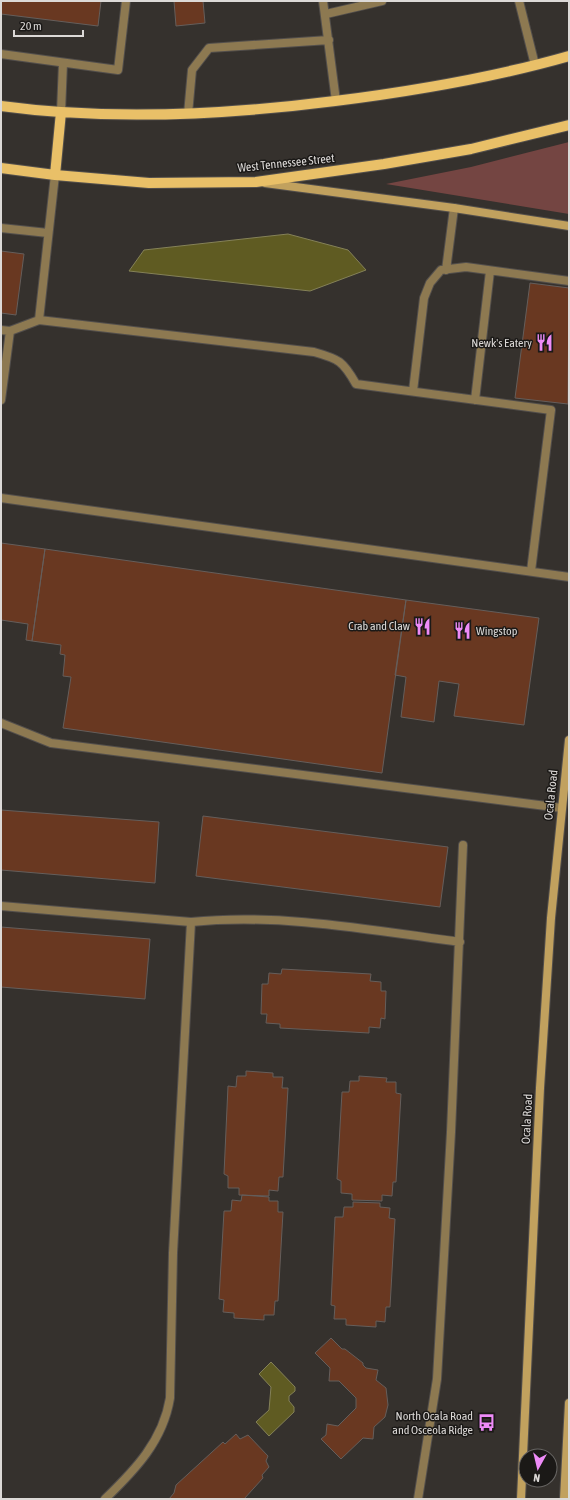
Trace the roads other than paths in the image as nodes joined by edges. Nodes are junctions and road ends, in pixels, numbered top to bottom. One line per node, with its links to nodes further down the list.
1 (126, 1): 9 (lane)
2 (323, 1): 5 (lane)
3 (382, 1): 5 (lane)
4 (519, 1): 10 (lane)
5 (326, 14): 6 (lane)
6 (329, 40): 11 (lane); 14 (lane)
7 (1, 54): 9 (lane)
8 (569, 56): 10 (main road)
9 (63, 63): 13 (lane)
10 (535, 65): 11 (main road)
11 (336, 101): 14 (main road)
12 (1, 106): 13 (main road)
13 (61, 112): 14 (main road); 17 (main road)
14 (188, 114)
15 (569, 125): 18 (main road, West Tennessee Street)
16 (1, 168): 17 (main road, West Tennessee Street)
17 (55, 175): 18 (main road, West Tennessee Street); 22 (lane)
18 (256, 182): 19 (main road)
19 (454, 208): 20 (main road); 23 (lane)
20 (569, 226)
21 (1, 228): 22 (lane)
22 (48, 233): 26 (lane)
23 (446, 270): 24 (lane); 29 (lane)
24 (490, 270): 25 (lane); 31 (lane)
25 (569, 280)
26 (39, 320): 28 (lane); 29 (lane)
27 (1, 330): 28 (lane)
28 (10, 331): 30 (lane)
29 (412, 391): 31 (lane)
30 (1, 400)
31 (475, 400): 33 (lane)
32 (1, 498): 33 (lane)
33 (531, 571): 34 (lane)
34 (569, 577)
35 (1, 724): 37 (lane)
36 (569, 740): 37 (main road, Ocala Road)
37 (566, 809): 45 (main road, Ocala Road)
38 (463, 845): 41 (lane)
39 (1, 906): 40 (lane)
40 (191, 922): 41 (lane); 43 (lane)
41 (460, 942): 44 (lane)
42 (569, 1403): 46 (main road)
43 (105, 1499)
44 (418, 1499)
45 (521, 1499)
46 (564, 1499)

